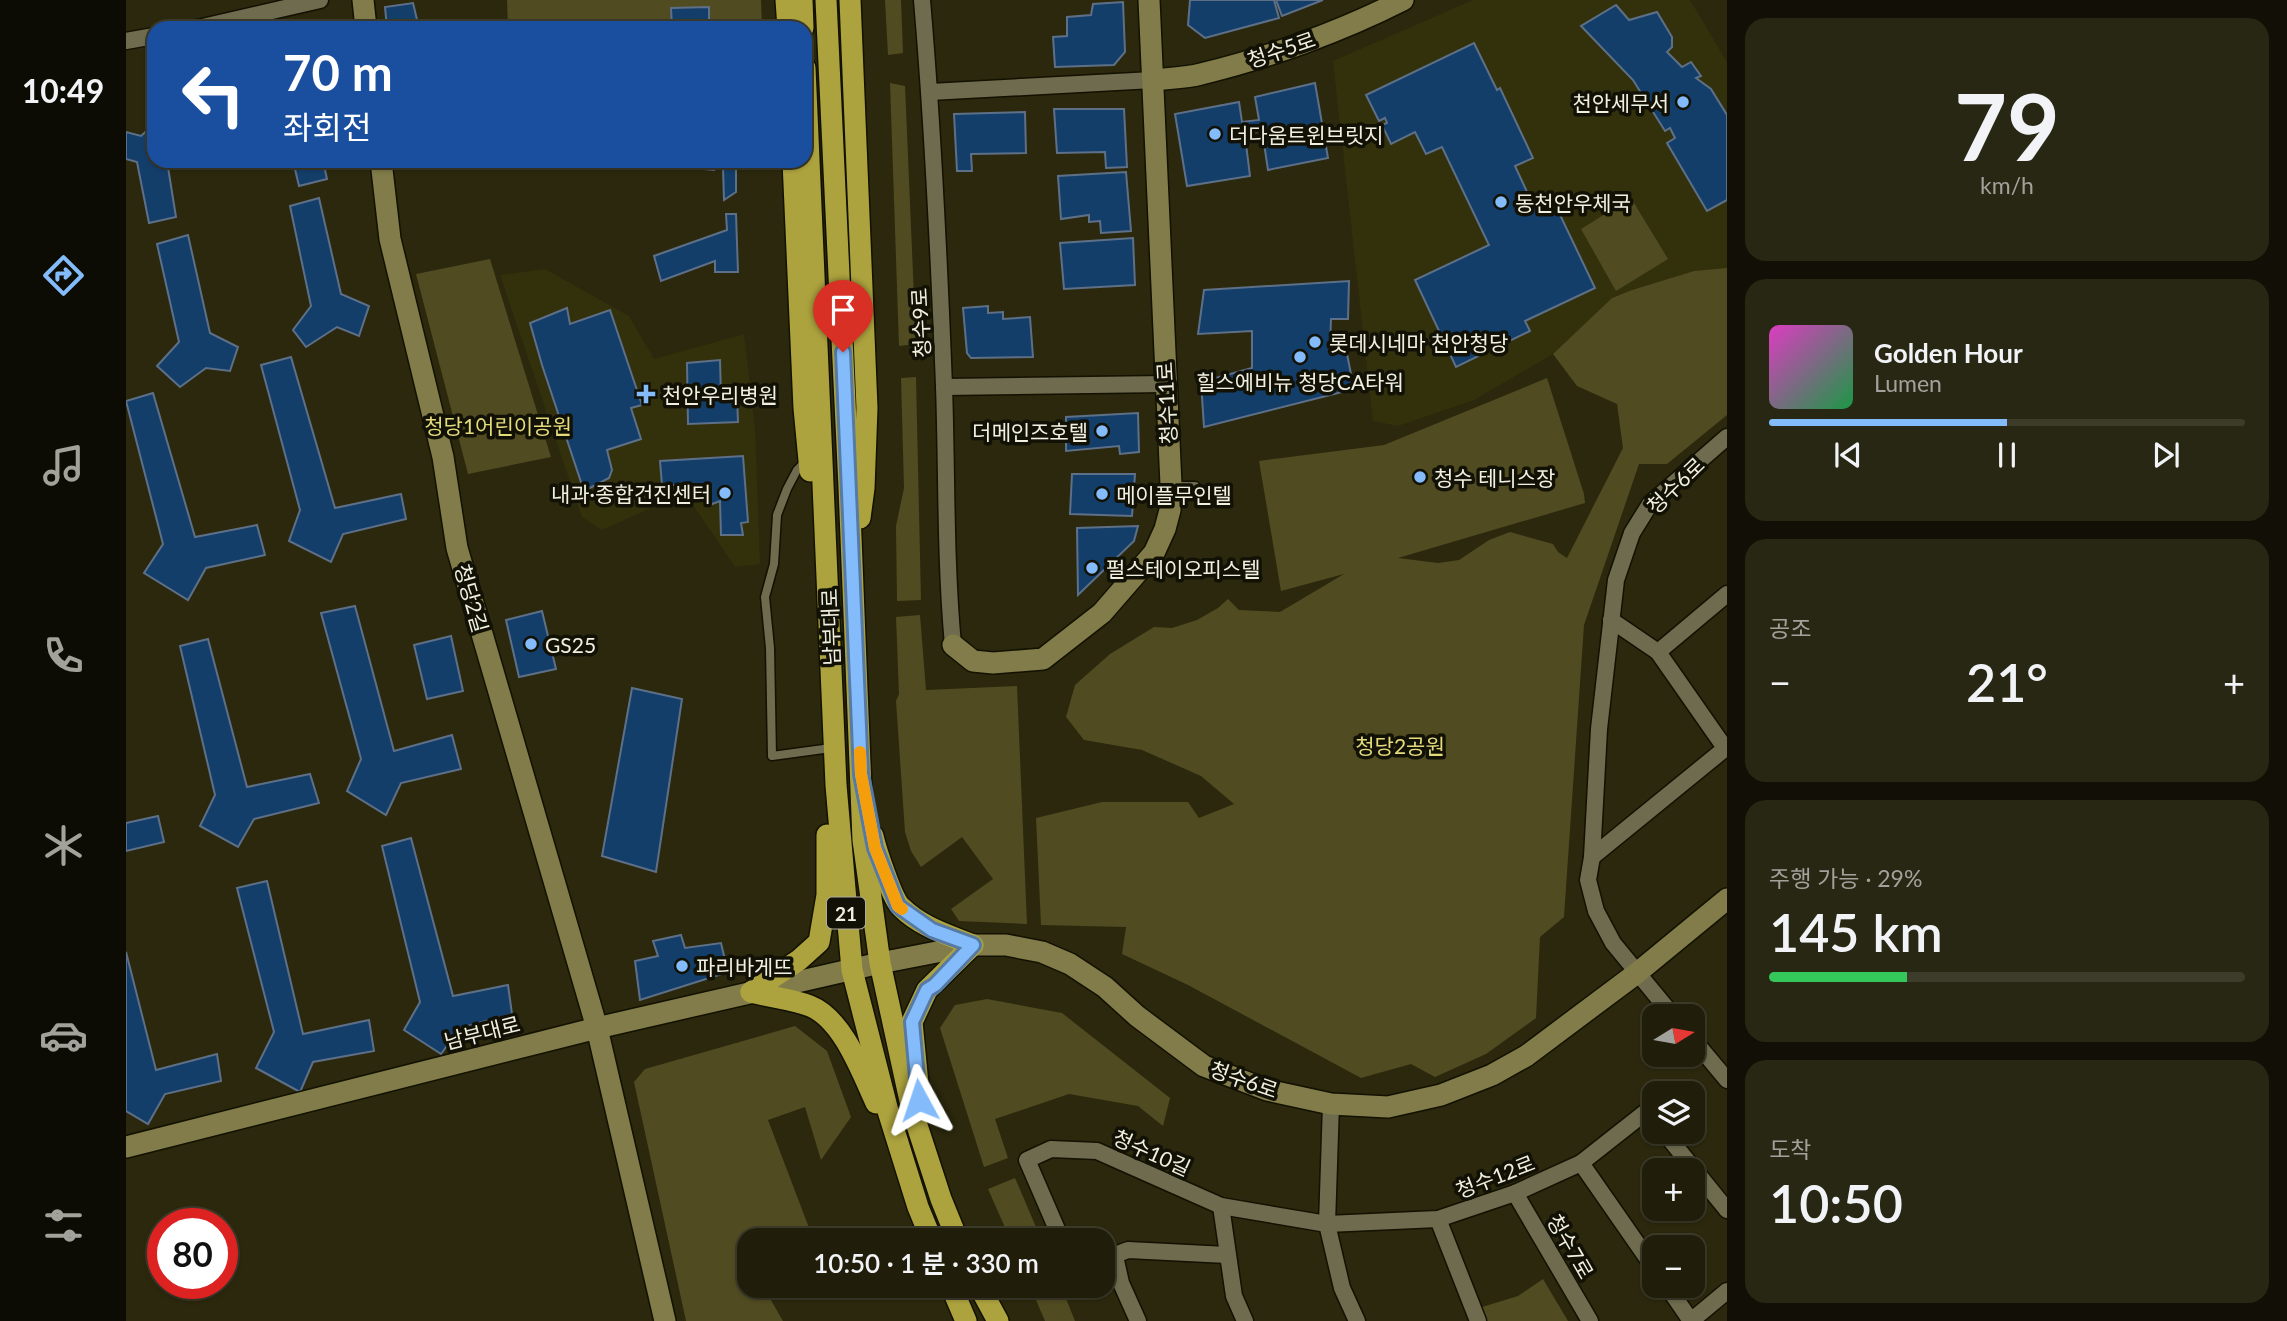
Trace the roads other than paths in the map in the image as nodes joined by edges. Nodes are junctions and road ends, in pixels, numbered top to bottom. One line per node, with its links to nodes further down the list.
1 (320, 0): 10 (street)
2 (363, 0): 11 (street)
3 (786, 0): 12 (highway)
4 (802, 0): 13 (highway)
5 (825, 0): 27 (highway, 남부대로 / 21)
6 (850, 0): 27 (highway)
7 (922, 0): 17 (street, 청수9로)
8 (1149, 0): 16 (street, 청수11로)
9 (1403, 0): 16 (street, 청수5로)
10 (228, 21)
11 (365, 21)
12 (788, 21)
13 (803, 21)
14 (147, 37): 15 (street)
15 (126, 41)
16 (1153, 80): 17 (street); 21 (street, 청수11로)
17 (930, 92): 22 (street, 청수9로)
18 (382, 168): 45 (street, 청당2길)
19 (793, 168): 24 (highway)
20 (810, 168): 28 (highway, 남부대로 / 21)
21 (1165, 384): 22 (street); 25 (street, 청수11로)
22 (944, 387): 31 (street, 청수9로)
23 (1727, 438): 30 (street, 청수6로)
24 (809, 457): 28 (highway); 33 (lane)
25 (1171, 485): 26 (lane); 31 (street, 청수11로)
26 (1195, 486)
27 (852, 572): 35 (highway, 남부대로 / 21)
28 (828, 573): 33 (highway, 남부대로 / 21)
29 (1727, 594): 32 (street)
30 (1611, 620): 32 (street); 37 (street, 청수6로)
31 (953, 645)
32 (1658, 652): 34 (street)
33 (834, 748): 36 (highway, 남부대로 / 21)
34 (1726, 748): 37 (street)
35 (861, 774): 39 (highway); 40 (highway, 남부대로 / 21)
36 (836, 785): 41 (highway, 남부대로 / 21); 43 (highway)
37 (1592, 857): 42 (street, 청수6로)
38 (1727, 899): 42 (street, 청수6로)
39 (973, 945): 40 (street, 청수6로); 48 (street, 청수6로); 52 (highway)
40 (880, 963): 41 (street, 청수6로); 52 (highway, 남부대로 / 21)
41 (852, 970): 43 (street, 남부대로); 53 (highway, 남부대로 / 21)
42 (1637, 973): 44 (street); 48 (street, 청수6로)
43 (751, 992): 45 (street, 남부대로); 53 (highway)
44 (1663, 1004)
45 (597, 1028): 51 (street, 남부대로); 71 (street, 청당2길)
46 (1705, 1054): 47 (street)
47 (1727, 1080)
48 (1331, 1104): 59 (street)
49 (1642, 1115): 54 (street, 청수12로)
50 (1674, 1144): 57 (street)
51 (126, 1147)
52 (925, 1152): 61 (highway, 남부대로 / 21)
53 (904, 1162): 60 (highway, 남부대로 / 21)
54 (1581, 1163): 55 (street, 청수12로); 63 (street)
55 (1515, 1193): 58 (street, 청수12로); 78 (street, 청수7로)
56 (1221, 1206): 59 (street, 청수10길); 62 (street, 청수10길); 65 (street)
57 (1727, 1210)
58 (1438, 1219): 59 (street, 청수12로); 77 (street)
59 (1327, 1224): 76 (street)
60 (927, 1228)
61 (953, 1228)
62 (1056, 1228)
63 (1642, 1251)
64 (1115, 1255): 65 (street)
65 (1227, 1255): 75 (street)
66 (1115, 1270): 74 (street)
67 (1727, 1292): 70 (street)
68 (982, 1298): 72 (highway)
69 (985, 1298): 73 (highway)
70 (1675, 1298)
71 (665, 1321)
72 (991, 1321)
73 (998, 1321)
74 (1138, 1321)
75 (1245, 1321)
76 (1357, 1321)
77 (1478, 1321)
78 (1590, 1321)

